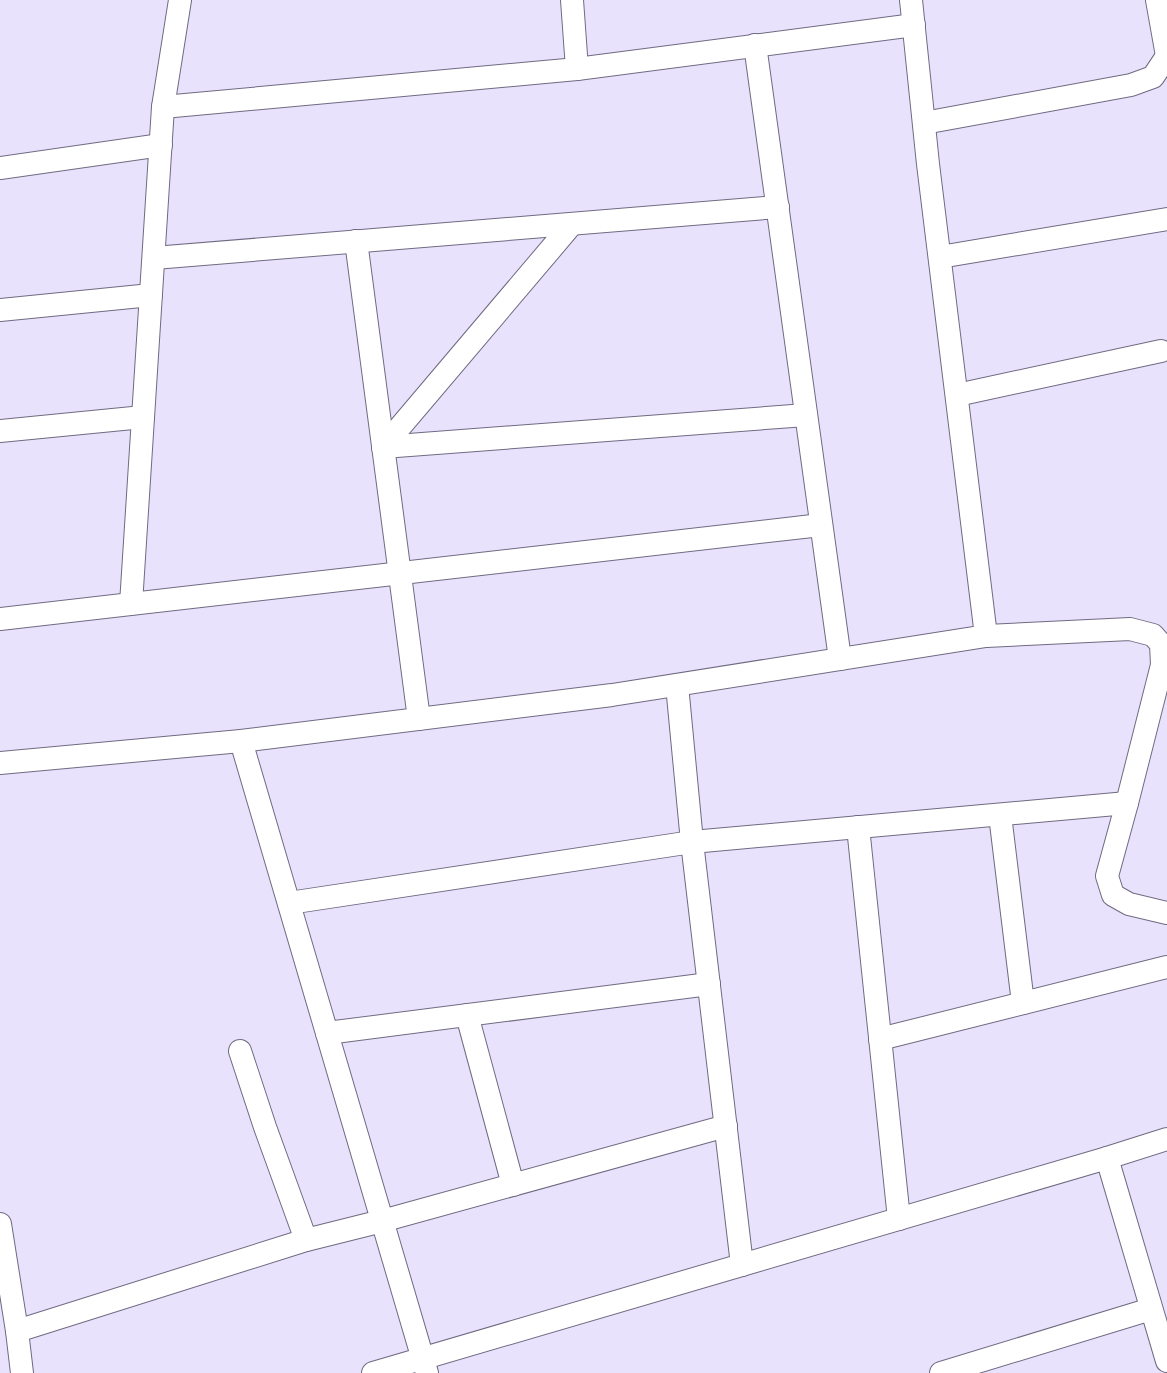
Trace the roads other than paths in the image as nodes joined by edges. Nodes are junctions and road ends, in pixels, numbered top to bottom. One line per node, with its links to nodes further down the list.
1 (180, 0): 9 (street)
2 (572, 0): 8 (street)
3 (911, 0): 5 (street)
4 (1157, 0): 7 (street)
5 (914, 25): 6 (street); 10 (street)
6 (755, 45): 8 (street); 13 (street)
7 (1167, 56): 10 (street)
8 (577, 69): 9 (street)
9 (163, 108): 11 (street)
10 (924, 123): 17 (street)
11 (161, 145): 12 (street); 18 (street)
12 (0, 168)
13 (778, 207): 15 (street); 23 (street)
14 (1167, 220): 17 (street)
15 (572, 224): 16 (street); 26 (street)
16 (356, 241): 18 (street); 26 (street)
17 (940, 257): 22 (street)
18 (154, 258): 19 (street)
19 (151, 295): 20 (street); 24 (street)
20 (0, 310)
21 (1161, 351): 22 (street)
22 (957, 395): 31 (street)
23 (806, 415): 26 (street); 27 (street)
24 (143, 418): 25 (street); 29 (street)
25 (0, 431)
26 (383, 447): 28 (street)
27 (821, 525): 28 (street); 32 (street)
28 (399, 573): 29 (street); 34 (street)
29 (131, 604): 30 (street)
30 (0, 619)
31 (986, 636): 32 (street); 37 (street)
32 (840, 659): 33 (street)
33 (677, 685): 34 (street); 40 (street)
34 (419, 719): 35 (street)
35 (241, 741): 36 (street); 41 (street)
36 (0, 763)
37 (1127, 803): 38 (street); 42 (street)
38 (1000, 814): 39 (street); 45 (street)
39 (858, 827): 40 (street); 48 (street)
40 (692, 842): 41 (street); 44 (street)
41 (289, 903): 47 (street)
42 (1167, 913)
43 (1167, 966): 45 (street)
44 (709, 984): 46 (street); 50 (street)
45 (1023, 1003): 48 (street)
46 (467, 1015): 47 (street); 53 (street)
47 (327, 1033): 55 (street)
48 (880, 1039): 54 (street)
49 (240, 1052): 57 (street)
50 (726, 1126): 53 (street); 58 (street)
51 (1167, 1139): 52 (street)
52 (1107, 1158): 54 (street); 59 (street)
53 (513, 1185): 55 (street)
54 (898, 1218): 58 (street)
55 (382, 1221): 57 (street); 62 (street)
56 (0, 1224): 60 (street)
57 (306, 1240): 60 (street)
58 (742, 1265): 62 (street)
59 (1151, 1309): 61 (street); 65 (street)
60 (17, 1331): 63 (street)
61 (1167, 1361)
62 (425, 1366): 64 (street)
63 (22, 1373)
64 (373, 1373)
65 (941, 1373)

